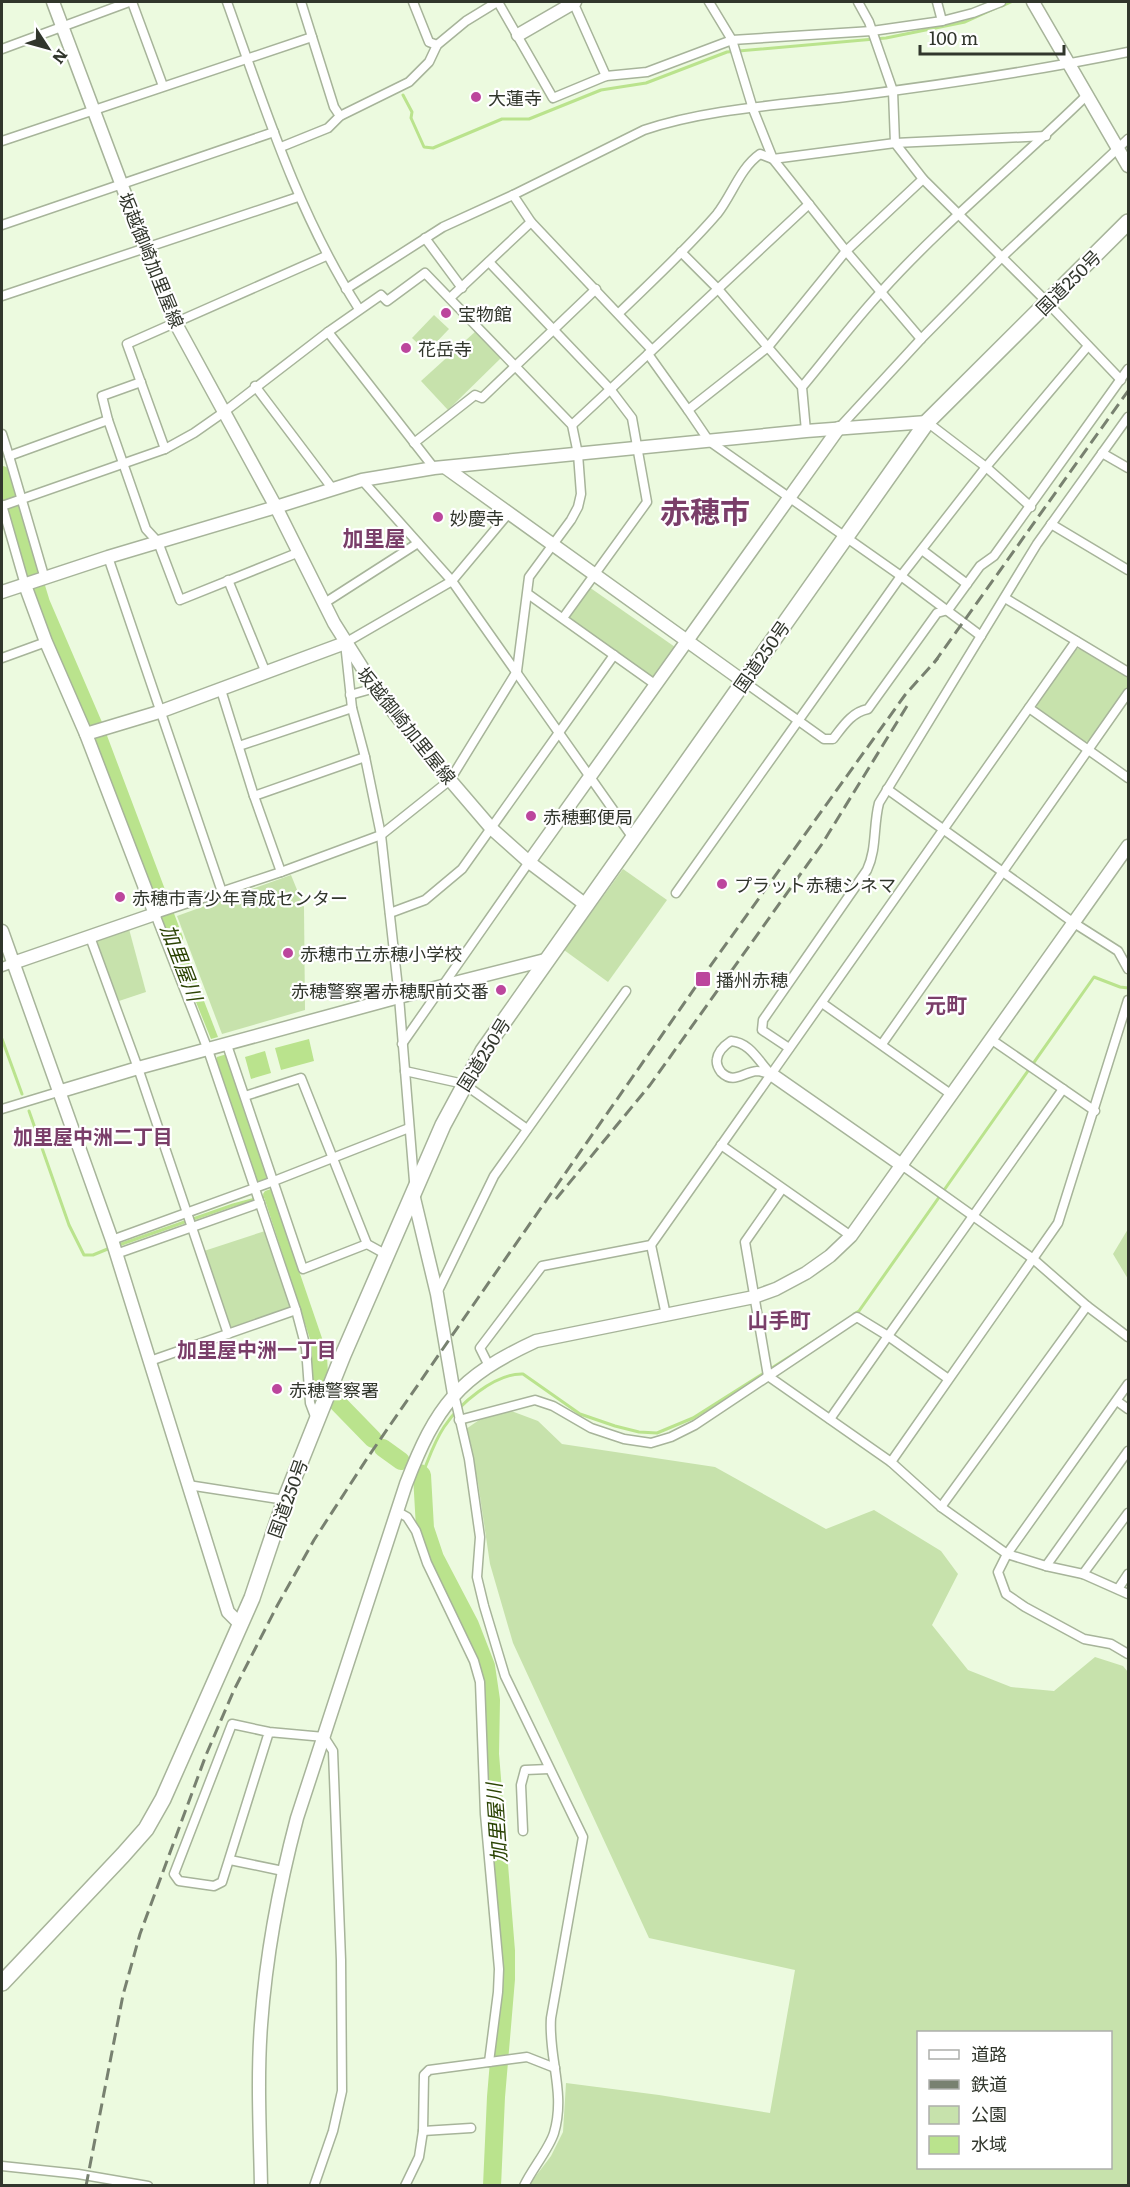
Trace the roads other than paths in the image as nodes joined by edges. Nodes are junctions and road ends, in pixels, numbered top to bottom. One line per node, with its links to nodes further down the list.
1 (54, 2): 14 (street, 坂越御崎加里屋線)
2 (130, 2): 14 (street); 25 (street)
3 (227, 2): 22 (street)
4 (301, 2): 17 (street)
5 (413, 2): 19 (street)
6 (498, 2): 16 (street); 19 (street)
7 (574, 2): 16 (street); 24 (street)
8 (710, 2): 18 (street)
9 (858, 2): 15 (street)
10 (937, 2): 13 (street)
11 (1001, 2): 13 (street)
12 (1033, 2): 23 (street)
13 (942, 21): 15 (street)
14 (64, 26): 20 (street); 29 (street, 坂越御崎加里屋線)
15 (872, 31): 18 (street); 26 (street)
16 (518, 35): 24 (street)
17 (312, 37): 22 (street); 30 (street)
18 (732, 40): 24 (street); 28 (street)
19 (437, 45): 30 (street)
20 (2, 49)
21 (1128, 52): 23 (street)
22 (247, 58): 25 (street); 31 (street)
23 (1068, 64): 26 (street); 27 (street)
24 (606, 76)
25 (163, 86): 29 (street)
26 (893, 91): 28 (street); 35 (street)
27 (1086, 96): 32 (street); 37 (street)
28 (753, 109): 38 (street); 42 (street)
29 (94, 110): 34 (street); 41 (street, 坂越御崎加里屋線)
30 (340, 116): 36 (street)
31 (274, 132): 36 (street); 41 (street)
32 (1046, 136): 35 (street); 45 (street)
33 (1128, 139): 37 (street)
34 (2, 141)
35 (895, 142): 38 (street); 40 (street)
36 (280, 147): 43 (street)
37 (1117, 147): 39 (street); 54 (street)
38 (773, 159): 44 (street); 52 (street)
39 (1128, 166)
40 (922, 179): 45 (street); 51 (street)
41 (122, 185): 48 (street); 50 (street, 坂越御崎加里屋線)
42 (513, 195): 46 (street); 49 (street)
43 (298, 197): 50 (street); 53 (street)
44 (809, 204): 51 (street); 59 (street)
45 (958, 214): 54 (street); 60 (street)
46 (531, 222): 55 (street); 58 (street)
47 (1128, 222): 63 (highway, 国道250号)
48 (2, 225)
49 (425, 238): 56 (street); 57 (street)
50 (145, 247): 61 (street); 66 (street, 坂越御崎加里屋線)
51 (846, 251): 60 (street); 71 (street)
52 (681, 252): 59 (street); 65 (street)
53 (326, 256): 57 (street); 66 (street)
54 (1002, 257): 63 (street); 69 (street)
55 (489, 262): 56 (street); 67 (street)
56 (462, 288): 62 (street)
57 (346, 289): 64 (street)
58 (596, 289): 65 (street); 67 (street)
59 (718, 290): 71 (street); 72 (street)
60 (880, 292): 69 (street); 78 (street)
61 (2, 296)
62 (450, 298): 64 (street); 73 (street)
63 (1047, 302): 70 (street); 84 (highway, 国道250号)
64 (359, 309): 68 (street)
65 (619, 314): 72 (street)
66 (176, 324): 76 (street); 81 (street, 坂越御崎加里屋線)
67 (553, 329): 73 (street); 79 (street)
68 (328, 332): 77 (street); 90 (street)
69 (921, 339): 86 (street)
70 (1088, 346): 75 (street); 97 (street)
71 (768, 347): 78 (street); 80 (street)
72 (650, 352): 79 (street); 80 (street)
73 (515, 366): 85 (street); 90 (street)
74 (1128, 369): 75 (street)
75 (1121, 380): 106 (street)
76 (141, 382): 83 (street); 91 (street)
77 (255, 386): 81 (street); 101 (street)
78 (802, 387): 87 (street)
79 (610, 389): 85 (street); 92 (street)
80 (688, 410): 89 (street)
81 (224, 412): 91 (street); 105 (street, 坂越御崎加里屋線)
82 (1128, 417): 93 (street)
83 (108, 420): 95 (street); 96 (street)
84 (927, 422): 86 (street); 97 (street); 109 (highway, 国道250号)
85 (572, 425): 94 (street)
86 (839, 429): 87 (street); 102 (street)
87 (806, 431): 89 (street)
88 (2, 434): 95 (street)
89 (709, 441): 92 (street); 102 (street)
90 (414, 444): 98 (street)
91 (165, 449): 96 (street)
92 (638, 449): 94 (street); 117 (street)
93 (1102, 453): 99 (street); 108 (street)
94 (578, 454): 98 (street); 112 (street)
95 (9, 456): 103 (street)
96 (123, 464): 103 (street); 110 (street)
97 (986, 467): 106 (street); 113 (street)
98 (440, 468): 100 (street); 107 (street)
99 (1128, 468)
100 (362, 480): 101 (street); 111 (street)
101 (332, 489): 105 (street)
102 (790, 498): 109 (street); 131 (street)
103 (22, 500): 104 (street); 119 (street)
104 (2, 506): 123 (street)
105 (276, 507): 110 (street); 114 (street, 坂越御崎加里屋線)
106 (1031, 507): 122 (street)
107 (508, 514): 112 (street); 121 (street)
108 (1051, 524): 116 (street); 126 (street)
109 (845, 536): 118 (street); 140 (highway, 国道250号)
110 (158, 542): 115 (street); 120 (street)
111 (418, 543): 121 (street); 127 (street)
112 (552, 544): 117 (street); 125 (street)
113 (922, 550): 118 (street); 122 (street)
114 (297, 552): 120 (street); 127 (street, 坂越御崎加里屋線)
115 (108, 557): 119 (street); 148 (street)
116 (1128, 570)
117 (595, 575): 129 (street); 131 (street)
118 (902, 576): 128 (street); 149 (street)
119 (45, 579): 123 (street)
120 (228, 580): 139 (street)
121 (452, 581): 134 (street); 137 (street)
122 (967, 584): 128 (street)
123 (25, 585): 124 (street); 133 (street)
124 (2, 592)
125 (528, 594): 129 (street); 137 (street)
126 (1005, 598): 130 (street); 132 (street)
127 (323, 604): 134 (street, 坂越御崎加里屋線)
128 (948, 610): 130 (street); 149 (street)
129 (563, 618): 135 (street)
130 (981, 636): 158 (street)
131 (687, 641): 140 (street); 141 (street)
132 (1076, 641): 138 (street); 147 (street)
133 (46, 642): 136 (street); 151 (street)
134 (345, 643): 139 (street); 142 (street, 坂越御崎加里屋線); 145 (street)
135 (614, 654): 141 (street); 150 (street)
136 (2, 658)
137 (517, 671): 150 (street); 157 (street)
138 (1128, 672)
139 (266, 673): 143 (street)
140 (743, 681): 149 (street); 163 (highway, 国道250号)
141 (656, 685): 155 (street)
142 (375, 688): 145 (street); 157 (street, 坂越御崎加里屋線)
143 (221, 690): 148 (street); 152 (street)
144 (1128, 693): 153 (street)
145 (350, 695): 146 (street)
146 (352, 708): 152 (street); 154 (street)
147 (1029, 708): 153 (street); 161 (street)
148 (159, 712): 151 (street); 168 (street)
149 (798, 721): 169 (street)
150 (559, 731): 155 (street); 160 (street)
151 (86, 734): 172 (street)
152 (239, 746): 159 (street)
153 (1089, 750): 156 (street); 167 (street)
154 (365, 757): 159 (street); 162 (street)
155 (590, 777): 163 (street); 165 (street)
156 (1128, 778)
157 (450, 780): 160 (street, 坂越御崎加里屋線); 162 (street)
158 (887, 789): 161 (street); 188 (street)
159 (254, 796): 166 (street)
160 (492, 829): 165 (street, 坂越御崎加里屋線); 171 (street)
161 (944, 830): 167 (street); 183 (street)
162 (381, 835): 166 (street); 171 (street)
163 (633, 838): 170 (highway, 国道250号)
164 (1128, 846): 173 (street)
165 (529, 862): 170 (street, 坂越御崎加里屋線); 179 (street)
166 (281, 872): 168 (street)
167 (1003, 872): 173 (street); 186 (street)
168 (222, 892): 172 (street)
169 (676, 893)
170 (586, 905): 176 (highway, 国道250号)
171 (390, 913): 181 (street)
172 (155, 914): 175 (street); 187 (street)
173 (1074, 922): 178 (street); 184 (street)
174 (2, 931): 177 (street)
175 (90, 937): 177 (street); 189 (street)
176 (545, 960): 179 (street); 192 (highway, 国道250号)
177 (7, 965): 194 (street)
178 (1128, 969)
179 (444, 986): 181 (street); 185 (street)
180 (626, 992): 200 (street)
181 (399, 997): 185 (street); 187 (street)
182 (1128, 1000): 198 (street)
183 (822, 1003): 186 (street); 188 (street)
184 (992, 1040): 193 (street); 195 (street)
185 (402, 1044): 190 (street)
186 (882, 1044): 195 (street)
187 (218, 1047): 189 (street); 196 (street); 207 (street)
188 (789, 1048): 191 (street)
189 (138, 1068): 194 (street); 208 (street)
190 (405, 1071): 192 (street); 199 (street)
191 (771, 1074): 191 (street); 201 (street); 203 (street)
192 (464, 1084): 200 (street); 206 (highway, 国道250号)
193 (1063, 1089): 198 (street); 209 (street)
194 (58, 1092): 197 (street); 214 (street)
195 (952, 1095): 203 (street)
196 (245, 1096): 202 (street); 204 (street)
197 (2, 1109)
198 (1095, 1110): 216 (street)
199 (409, 1128): 202 (street); 206 (street)
200 (527, 1129): 217 (street)
201 (721, 1145): 205 (street); 213 (street)
202 (333, 1158): 204 (street); 212 (street)
203 (903, 1166): 209 (street); 211 (street)
204 (272, 1182): 207 (street); 212 (street)
205 (782, 1189): 211 (street); 218 (street)
206 (413, 1194): 215 (highway, 国道250号); 217 (street)
207 (257, 1195): 208 (street); 210 (street); 220 (street)
208 (188, 1213): 210 (street); 214 (street)
209 (972, 1215): 216 (street); 223 (street)
210 (193, 1226): 214 (street); 222 (street)
211 (852, 1236): 218 (street)
212 (367, 1244): 215 (street)
213 (651, 1245): 221 (street); 226 (street)
214 (114, 1248): 225 (street)
215 (387, 1255): 233 (highway, 国道250号)
216 (1032, 1258): 219 (street); 228 (street)
217 (437, 1294): 230 (street)
218 (754, 1297): 221 (street); 227 (street)
219 (1087, 1306): 224 (street); 240 (street)
220 (296, 1310): 222 (street); 233 (street)
221 (666, 1315): 226 (street)
222 (228, 1334): 225 (street)
223 (888, 1336): 227 (street); 228 (street); 234 (street)
224 (1128, 1337)
225 (150, 1361): 238 (street)
226 (489, 1366): 230 (street)
227 (768, 1376): 234 (street); 235 (street)
228 (947, 1378): 237 (street)
229 (1128, 1384): 231 (street)
230 (454, 1394): 235 (street); 241 (street)
231 (1116, 1401): 232 (street); 243 (street)
232 (1128, 1409)
233 (319, 1412): 239 (highway, 国道250号)
234 (830, 1419): 237 (street)
235 (459, 1420): 253 (street)
236 (1128, 1451): 244 (street)
237 (891, 1462): 240 (street)
238 (188, 1485): 239 (street); 249 (street)
239 (285, 1500): 249 (highway, 国道250号)
240 (941, 1507): 243 (street)
241 (398, 1512): 252 (street); 258 (street)
242 (1128, 1513): 245 (street)
243 (1007, 1554): 244 (street); 250 (street)
244 (1046, 1566): 245 (street)
245 (1083, 1574): 247 (street)
246 (1128, 1575): 247 (street)
247 (1118, 1589): 248 (street)
248 (1128, 1594)
249 (241, 1625): 257 (highway, 国道250号)
250 (1128, 1654)
251 (269, 1732): 252 (street); 255 (street); 255 (street)
252 (324, 1737): 256 (street); 266 (street)
253 (549, 1769): 254 (street); 259 (street)
254 (523, 1831)
255 (230, 1860): 256 (street)
256 (283, 1871): 265 (street)
257 (2, 1983)
258 (491, 2061): 259 (street); 261 (street)
259 (555, 2068): 268 (street)
260 (471, 2128): 261 (street)
261 (423, 2131): 267 (street)
262 (2, 2166): 263 (street)
263 (97, 2181): 264 (street)
264 (148, 2186)
265 (261, 2186)
266 (314, 2186)
267 (405, 2186)
268 (524, 2186)

